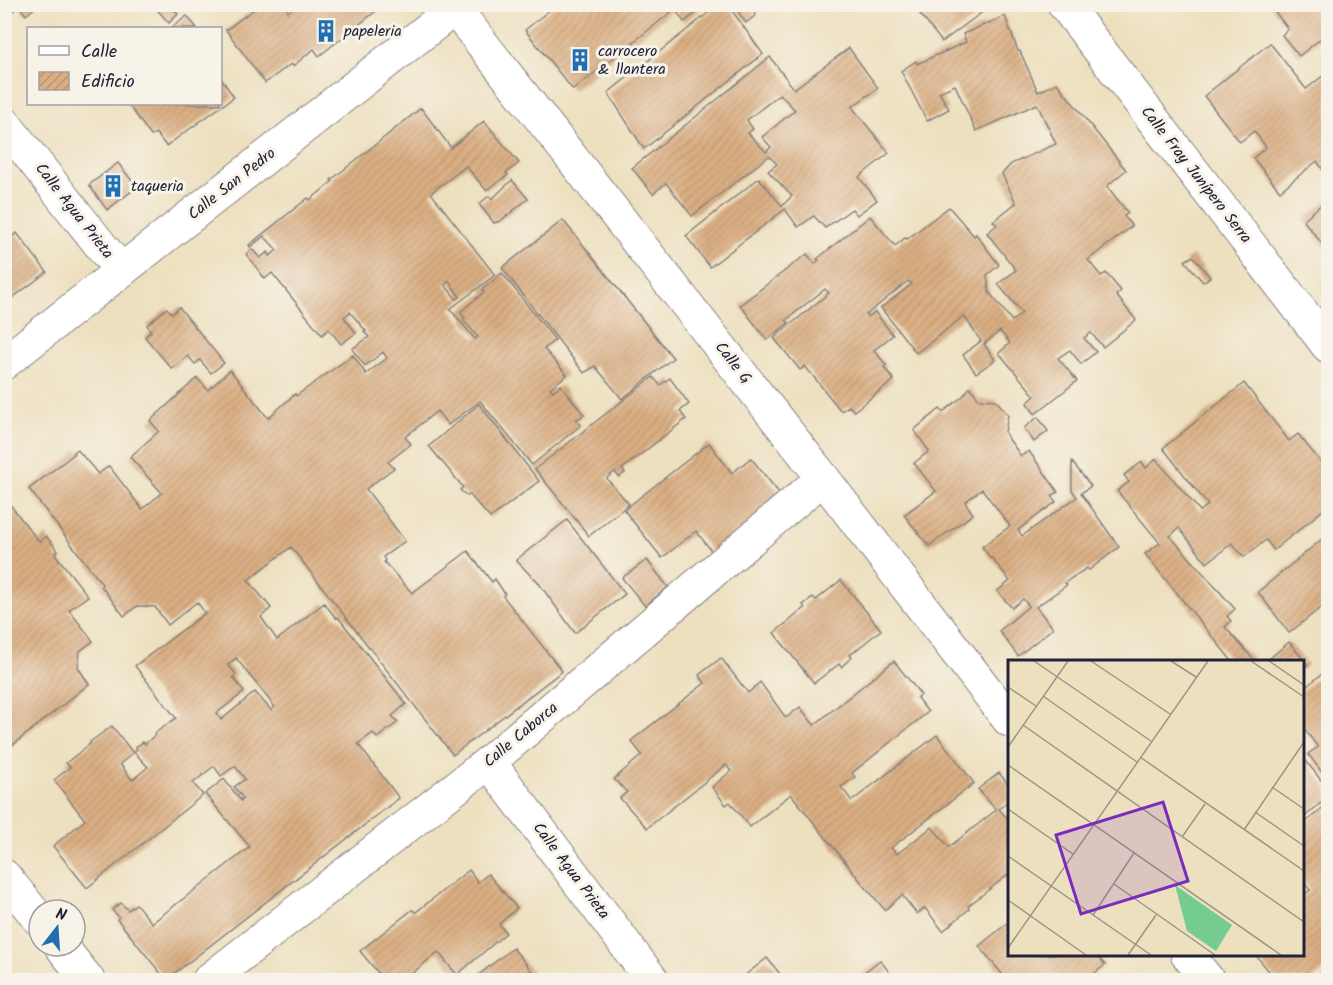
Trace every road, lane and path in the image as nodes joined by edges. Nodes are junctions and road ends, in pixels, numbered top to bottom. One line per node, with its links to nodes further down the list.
1 (1064, 4): 5 (street, Calle Fray Junípero Serra)
2 (455, 6): 4 (street, Calle San Pedro); 7 (street, Calle G)
3 (4, 123): 4 (street, Calle Agua Prieta)
4 (121, 272): 6 (street, Calle San Pedro)
5 (1329, 346)
6 (4, 363)
7 (824, 478): 8 (street, Calle G); 9 (street, Calle Caborca)
8 (1008, 719)
9 (489, 762): 15 (street, Calle Caborca); 16 (street, Calle Agua Prieta)
10 (4, 876): 11 (street)
11 (27, 904)
12 (1188, 955): 17 (street)
13 (70, 958): 14 (street)
14 (88, 981)
15 (209, 981)
16 (652, 981)
17 (1208, 981)

